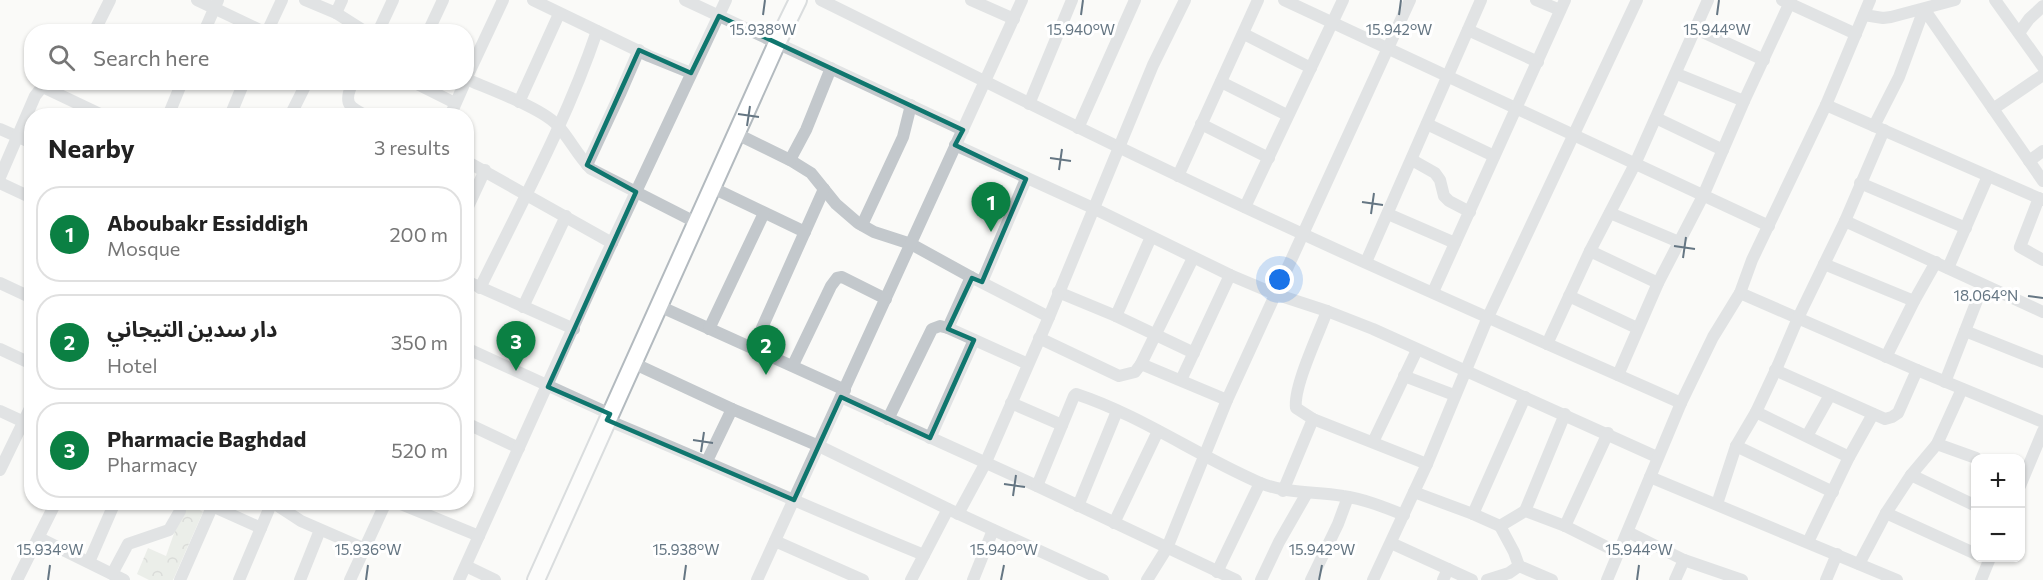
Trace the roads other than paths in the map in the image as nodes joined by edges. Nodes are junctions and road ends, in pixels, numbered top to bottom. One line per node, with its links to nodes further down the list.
1 (110, 0): 41 (street)
2 (197, 0): 31 (street)
3 (282, 0): 44 (street)
4 (305, 0): 35 (street)
5 (342, 0): 35 (street)
6 (393, 0): 46 (street)
7 (443, 0): 47 (street)
8 (503, 0): 59 (street)
9 (533, 0): 36 (street)
10 (686, 0): 38 (street)
11 (726, 0): 38 (street)
12 (798, 0): 54 (main road)
13 (821, 0): 67 (street)
14 (972, 0): 39 (street)
15 (1022, 0): 39 (street)
16 (1072, 0): 82 (street)
17 (1135, 0): 101 (street)
18 (1185, 0): 110 (street)
19 (1258, 0): 52 (street)
20 (1284, 0): 40 (street)
21 (1343, 0): 40 (street)
22 (1410, 0): 55 (street)
23 (1481, 0): 49 (street)
24 (1536, 0): 32 (street)
25 (1636, 0): 106 (street)
26 (1708, 0): 48 (street)
27 (1870, 0): 37 (street)
28 (1995, 0): 51 (street)
29 (1787, 1): 53 (street); 57 (street)
30 (1949, 1): 34 (street)
31 (216, 4): 42 (street); 43 (street)
32 (1562, 5): 58 (street)
33 (2043, 6): 51 (street)
34 (1924, 9): 37 (street); 94 (street); 102 (street)
35 (336, 13): 45 (street)
36 (560, 14): 50 (street); 80 (street)
37 (1864, 15): 53 (street)
38 (719, 16): 54 (street); 63 (street)
39 (1014, 19): 67 (street)
40 (1333, 23): 55 (street); 62 (street)
41 (98, 24)
42 (207, 24)
43 (252, 24)
44 (270, 24)
45 (353, 24)
46 (382, 24)
47 (432, 24)
48 (1695, 29): 57 (street); 64 (street)
49 (1468, 30): 58 (street); 66 (street)
50 (597, 31): 56 (street); 100 (street)
51 (2019, 33): 60 (street)
52 (1244, 34): 62 (street); 68 (street)
53 (1856, 34): 84 (street)
54 (777, 43): 61 (street); 105 (main road)
55 (1388, 49): 66 (street); 150 (street)
56 (639, 51): 63 (street); 120 (street)
57 (1764, 60): 78 (street)
58 (1538, 62): 93 (street)
59 (474, 63)
60 (2043, 67)
61 (831, 68): 83 (street); 115 (street)
62 (1311, 68): 95 (street)
63 (691, 73): 131 (street)
64 (1677, 74): 78 (street); 96 (street)
65 (2043, 75): 94 (street)
66 (1447, 77): 93 (street); 99 (street)
67 (985, 82): 82 (street); 104 (street)
68 (1221, 82): 95 (street); 98 (street)
69 (474, 83): 80 (street)
70 (40, 90): 85 (street)
71 (55, 90): 86 (street)
72 (179, 90): 87 (street)
73 (241, 90): 88 (street)
74 (303, 90): 89 (street)
75 (348, 90): 79 (street)
76 (429, 90): 81 (street)
77 (461, 90): 81 (street)
78 (1744, 101): 111 (street)
79 (348, 102): 90 (street); 91 (street)
80 (519, 102): 100 (street)
81 (455, 103): 92 (street)
82 (1029, 104): 101 (street)
83 (911, 105): 104 (street); 146 (street)
84 (1826, 105): 102 (street); 147 (street)
85 (30, 108)
86 (89, 108)
87 (171, 108)
88 (233, 108)
89 (294, 108)
90 (345, 108)
91 (351, 108)
92 (453, 108)
93 (1517, 108): 106 (street); 113 (street)
94 (1993, 109): 117 (street)
95 (1287, 115): 114 (street)
96 (1656, 118): 111 (street); 118 (street)
97 (24, 123): 107 (street)
98 (1201, 124): 114 (street); 122 (street)
99 (1427, 124): 113 (street); 116 (street)
100 (558, 126): 120 (street); 132 (street)
101 (1078, 128): 110 (street)
102 (1879, 128): 123 (street); 128 (street)
103 (0, 129): 107 (street)
104 (963, 130): 109 (street)
105 (737, 134): 115 (street); 129 (main road)
106 (1574, 135): 118 (street); 183 (street)
107 (18, 137): 108 (street); 124 (street)
108 (24, 140)
109 (955, 145): 125 (street); 155 (street)
110 (1120, 148): 122 (street); 138 (street)
111 (1723, 150): 135 (street)
112 (2043, 151): 117 (street)
113 (1494, 156): 139 (street)
114 (1269, 158): 137 (street)
115 (790, 160): 130 (street)
116 (1412, 160): 139 (street); 142 (street)
117 (2029, 161): 126 (street)
118 (1635, 164): 135 (street); 141 (street)
119 (474, 165): 121 (street)
120 (586, 165): 131 (street)
121 (485, 170): 132 (street); 134 (street)
122 (1178, 176): 137 (street)
123 (1988, 176): 136 (street); 148 (street)
124 (0, 177)
125 (1026, 179): 138 (street); 163 (street)
126 (2043, 181)
127 (0, 183): 133 (street)
128 (1860, 183): 144 (street); 148 (street)
129 (712, 188): 140 (street); 145 (main road)
130 (824, 189): 146 (street); 149 (street)
131 (636, 192): 145 (street); 153 (street)
132 (526, 193): 143 (street); 168 (street)
133 (24, 194)
134 (474, 194)
135 (1703, 196): 147 (street); 152 (street)
136 (2041, 199): 158 (street)
137 (1245, 207): 150 (street)
138 (1094, 208): 151 (street); 169 (street)
139 (1470, 212): 154 (street)
140 (764, 213): 149 (street); 188 (street)
141 (1610, 213): 152 (street); 156 (street)
142 (1388, 214): 154 (street); 159 (street)
143 (567, 216): 153 (street); 178 (street)
144 (1845, 221): 160 (street); 161 (street)
145 (697, 223): 177 (main road)
146 (862, 225): 155 (street)
147 (1769, 226): 173 (street)
148 (1966, 228): 161 (street)
149 (805, 232): 194 (street)
150 (1302, 234): 159 (street); 172 (street)
151 (1151, 237): 157 (street); 181 (street)
152 (1679, 242): 165 (street)
153 (612, 243): 187 (street)
154 (1455, 243): 170 (street)
155 (911, 244): 163 (street); 175 (street)
156 (1590, 251): 165 (street); 174 (street)
157 (1193, 258): 162 (street); 190 (street)
158 (2043, 260)
159 (1366, 262): 170 (street)
160 (1824, 264): 176 (street); 184 (street)
161 (1942, 265): 167 (street); 176 (street)
162 (1230, 275): 172 (street); 198 (street)
163 (977, 280): 182 (street); 185 (street)
164 (0, 283): 171 (street)
165 (1658, 283): 186 (street)
166 (474, 285): 168 (street)
167 (1983, 285): 180 (street); 189 (street)
168 (480, 288): 178 (street)
169 (1058, 292): 181 (street); 182 (street)
170 (1433, 292): 183 (street)
171 (24, 294)
172 (1275, 294): 179 (street); 219 (street)
173 (1740, 294): 184 (street); 221 (street)
174 (1569, 296): 186 (street); 193 (street)
175 (886, 299): 205 (street); 215 (street)
176 (1914, 302): 199 (street)
177 (659, 306): 188 (street); 202 (main road)
178 (523, 307): 187 (street)
179 (1327, 311): 196 (street); 230 (street)
180 (2043, 312)
181 (1116, 316): 190 (street)
182 (1048, 317): 191 (street)
183 (1488, 317): 193 (street); 206 (street)
184 (1798, 318): 199 (street); 207 (street)
185 (948, 328): 192 (street); 229 (street)
186 (1637, 328): 209 (street)
187 (574, 329): 213 (street)
188 (709, 329): 194 (street)
189 (1965, 331): 201 (street); 212 (street)
190 (1155, 334): 198 (street); 204 (street)
191 (1039, 338): 203 (street); 204 (street)
192 (974, 340): 203 (street); 239 (street)
193 (1547, 344): 209 (street)
194 (753, 348): 205 (street)
195 (0, 349): 200 (street)
196 (1417, 350): 206 (street); 210 (street)
197 (474, 352): 213 (street)
198 (1194, 353): 211 (street)
199 (1886, 357): 208 (street)
200 (24, 360)
201 (2043, 362)
202 (633, 363): 222 (street); 228 (main road)
203 (1028, 364): 220 (street)
204 (1140, 364): 211 (street)
205 (793, 365): 215 (street)
206 (1466, 370): 217 (street); 218 (street)
207 (1775, 370): 216 (street); 225 (street)
208 (1917, 370): 212 (street); 227 (street)
209 (1618, 375): 221 (street)
210 (1404, 376): 217 (street); 240 (street)
211 (1181, 380): 219 (street)
212 (1945, 381): 214 (street)
213 (548, 387): 228 (street); 244 (street)
214 (1962, 389): 232 (street); 241 (street)
215 (843, 393): 229 (street); 242 (street)
216 (1830, 394): 227 (street); 238 (street)
217 (1454, 396): 252 (street)
218 (1525, 397): 226 (street); 279 (street)
219 (1227, 400): 245 (street)
220 (1011, 403): 233 (street); 251 (street)
221 (1681, 403): 246 (street)
222 (732, 409): 242 (street); 249 (street)
223 (0, 411): 231 (street)
224 (1117, 411): 233 (street); 235 (street); 266 (street)
225 (1756, 412): 238 (street); 243 (street)
226 (1565, 414): 237 (street); 277 (street)
227 (1873, 414): 247 (street)
228 (609, 417): 249 (street); 317 (main road)
229 (888, 419): 239 (street)
230 (1313, 419): 240 (street); 258 (street)
231 (24, 422): 250 (street)
232 (2043, 422)
233 (1062, 425): 257 (street)
234 (474, 427): 244 (street)
235 (1158, 430): 245 (street); 281 (street)
236 (2043, 431): 253 (street)
237 (1608, 434): 246 (street); 283 (street)
238 (1807, 436): 247 (street)
239 (930, 438): 251 (street)
240 (1373, 442): 252 (street)
241 (1937, 444): 248 (street); 254 (street)
242 (819, 446): 263 (street); 276 (street)
243 (1736, 446): 260 (street); 264 (street)
244 (519, 448): 288 (street)
245 (1204, 454): 256 (street); 294 (street)
246 (1657, 457): 255 (street)
247 (1849, 457): 260 (street)
248 (1971, 457)
249 (707, 461): 263 (street)
250 (2, 463)
251 (985, 464): 257 (street); 276 (street)
252 (1427, 464): 259 (street)
253 (2025, 473)
254 (1911, 475): 265 (street); 278 (street)
255 (1650, 477): 264 (street); 287 (street)
256 (1260, 483): 258 (street); 305 (street)
257 (1037, 486): 266 (street)
258 (1283, 490): 261 (street)
259 (1414, 492): 279 (street); 280 (street)
260 (1833, 492): 291 (street)
261 (1306, 493): 262 (street); 324 (street)
262 (1348, 497): 280 (street); 325 (street)
263 (794, 500): 290 (street); 298 (street)
264 (1717, 504): 291 (street)
265 (1971, 504)
266 (1078, 506): 281 (street)
267 (52, 510): 289 (street)
268 (111, 510): 300 (street)
269 (206, 510): 312 (street)
270 (220, 510): 284 (street)
271 (269, 510): 284 (street)
272 (282, 510): 285 (street)
273 (382, 510): 293 (street)
274 (415, 510): 288 (street)
275 (180, 511): 307 (street)
276 (953, 511): 286 (street); 298 (street)
277 (1525, 511): 282 (street); 283 (street)
278 (1886, 513): 295 (street); 302 (street)
279 (1473, 514): 282 (street)
280 (1404, 515): 292 (street)
281 (1114, 523): 294 (street)
282 (1500, 526): 304 (street)
283 (1565, 526): 296 (street)
284 (261, 528): 313 (street)
285 (320, 530): 293 (street); 314 (street)
286 (993, 530): 310 (street); 321 (street)
287 (1628, 532): 296 (street); 299 (street)
288 (478, 536): 303 (street)
289 (39, 538): 300 (street); 311 (street)
290 (775, 541): 318 (street); 319 (street)
291 (1808, 542): 297 (street)
292 (1391, 543): 306 (street); 326 (street)
293 (363, 548): 309 (street)
294 (1167, 548): 305 (street); 322 (street)
295 (1971, 552)
296 (1619, 553): 330 (street)
297 (1837, 554): 302 (street); 333 (street)
298 (924, 555): 320 (street)
299 (1684, 560): 308 (street); 331 (street)
300 (88, 562): 307 (street)
301 (1986, 562): 335 (street)
302 (1859, 564): 334 (street)
303 (466, 566): 315 (street); 316 (street)
304 (1519, 566): 328 (street); 329 (street)
305 (1217, 572): 323 (street)
306 (1445, 575): 327 (street)
307 (118, 577)
308 (1728, 577): 332 (street)
309 (354, 578)
310 (1094, 578)
311 (17, 580)
312 (180, 580)
313 (239, 580)
314 (300, 580)
315 (459, 580)
316 (495, 580)
317 (536, 580)
318 (757, 580)
319 (863, 580)
320 (911, 580)
321 (973, 580)
322 (1147, 580)
323 (1236, 580)
324 (1262, 580)
325 (1311, 580)
326 (1373, 580)
327 (1472, 580)
328 (1487, 580)
329 (1552, 580)
330 (1607, 580)
331 (1676, 580)
332 (1742, 580)
333 (1826, 580)
334 (1897, 580)
335 (1981, 580)

